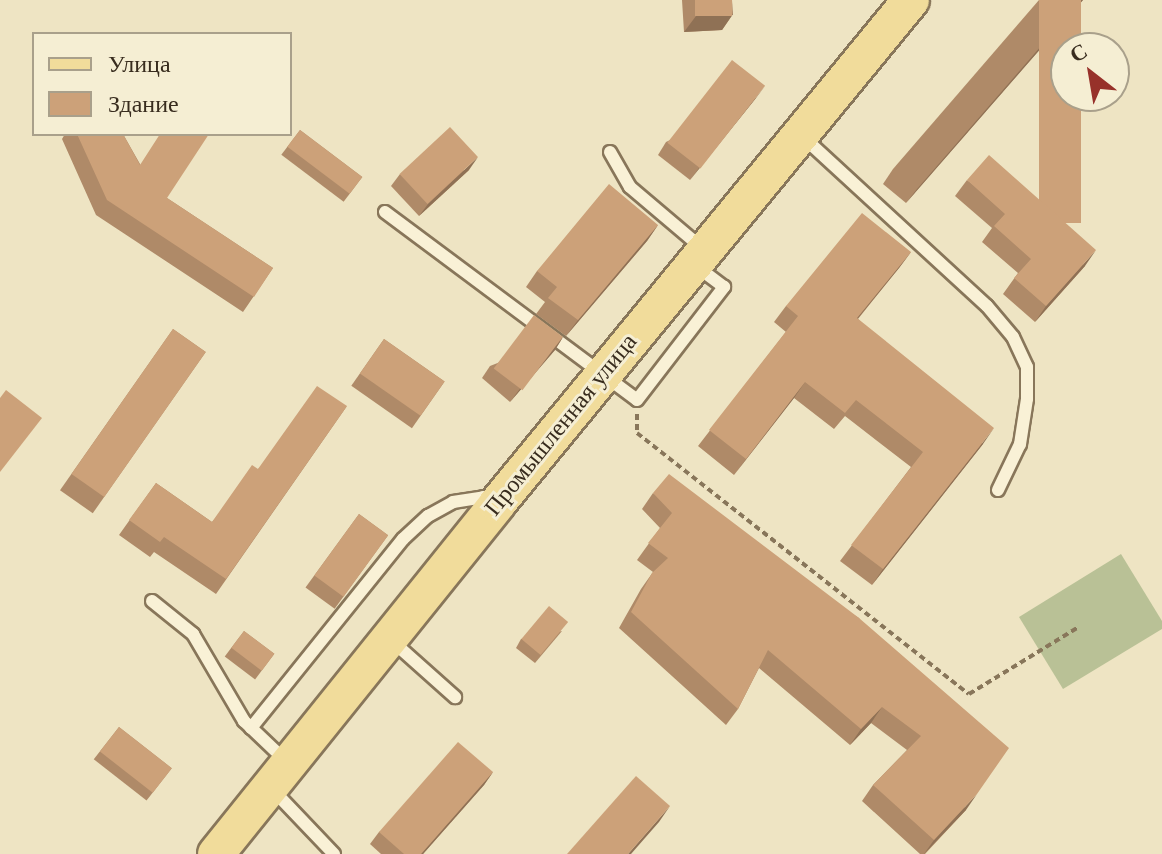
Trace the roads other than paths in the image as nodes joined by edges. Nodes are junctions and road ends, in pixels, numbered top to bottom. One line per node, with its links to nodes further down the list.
1 (911, 0): 2 (main road, Промышленная улица)
2 (800, 134): 5 (main road, Промышленная улица); 7 (lane)
3 (610, 152): 5 (lane)
4 (385, 212): 6 (lane)
5 (699, 257): 6 (main road, Промышленная улица); 6 (lane)
6 (603, 374): 8 (main road, Промышленная улица)
7 (998, 490)
8 (497, 504): 10 (main road, Промышленная улица); 12 (lane)
9 (152, 601): 12 (lane)
10 (389, 638): 11 (lane); 13 (main road, Промышленная улица)
11 (455, 697)
12 (251, 728): 13 (lane)
13 (279, 775): 14 (main road, Промышленная улица); 15 (lane)
14 (228, 845)
15 (334, 854)

